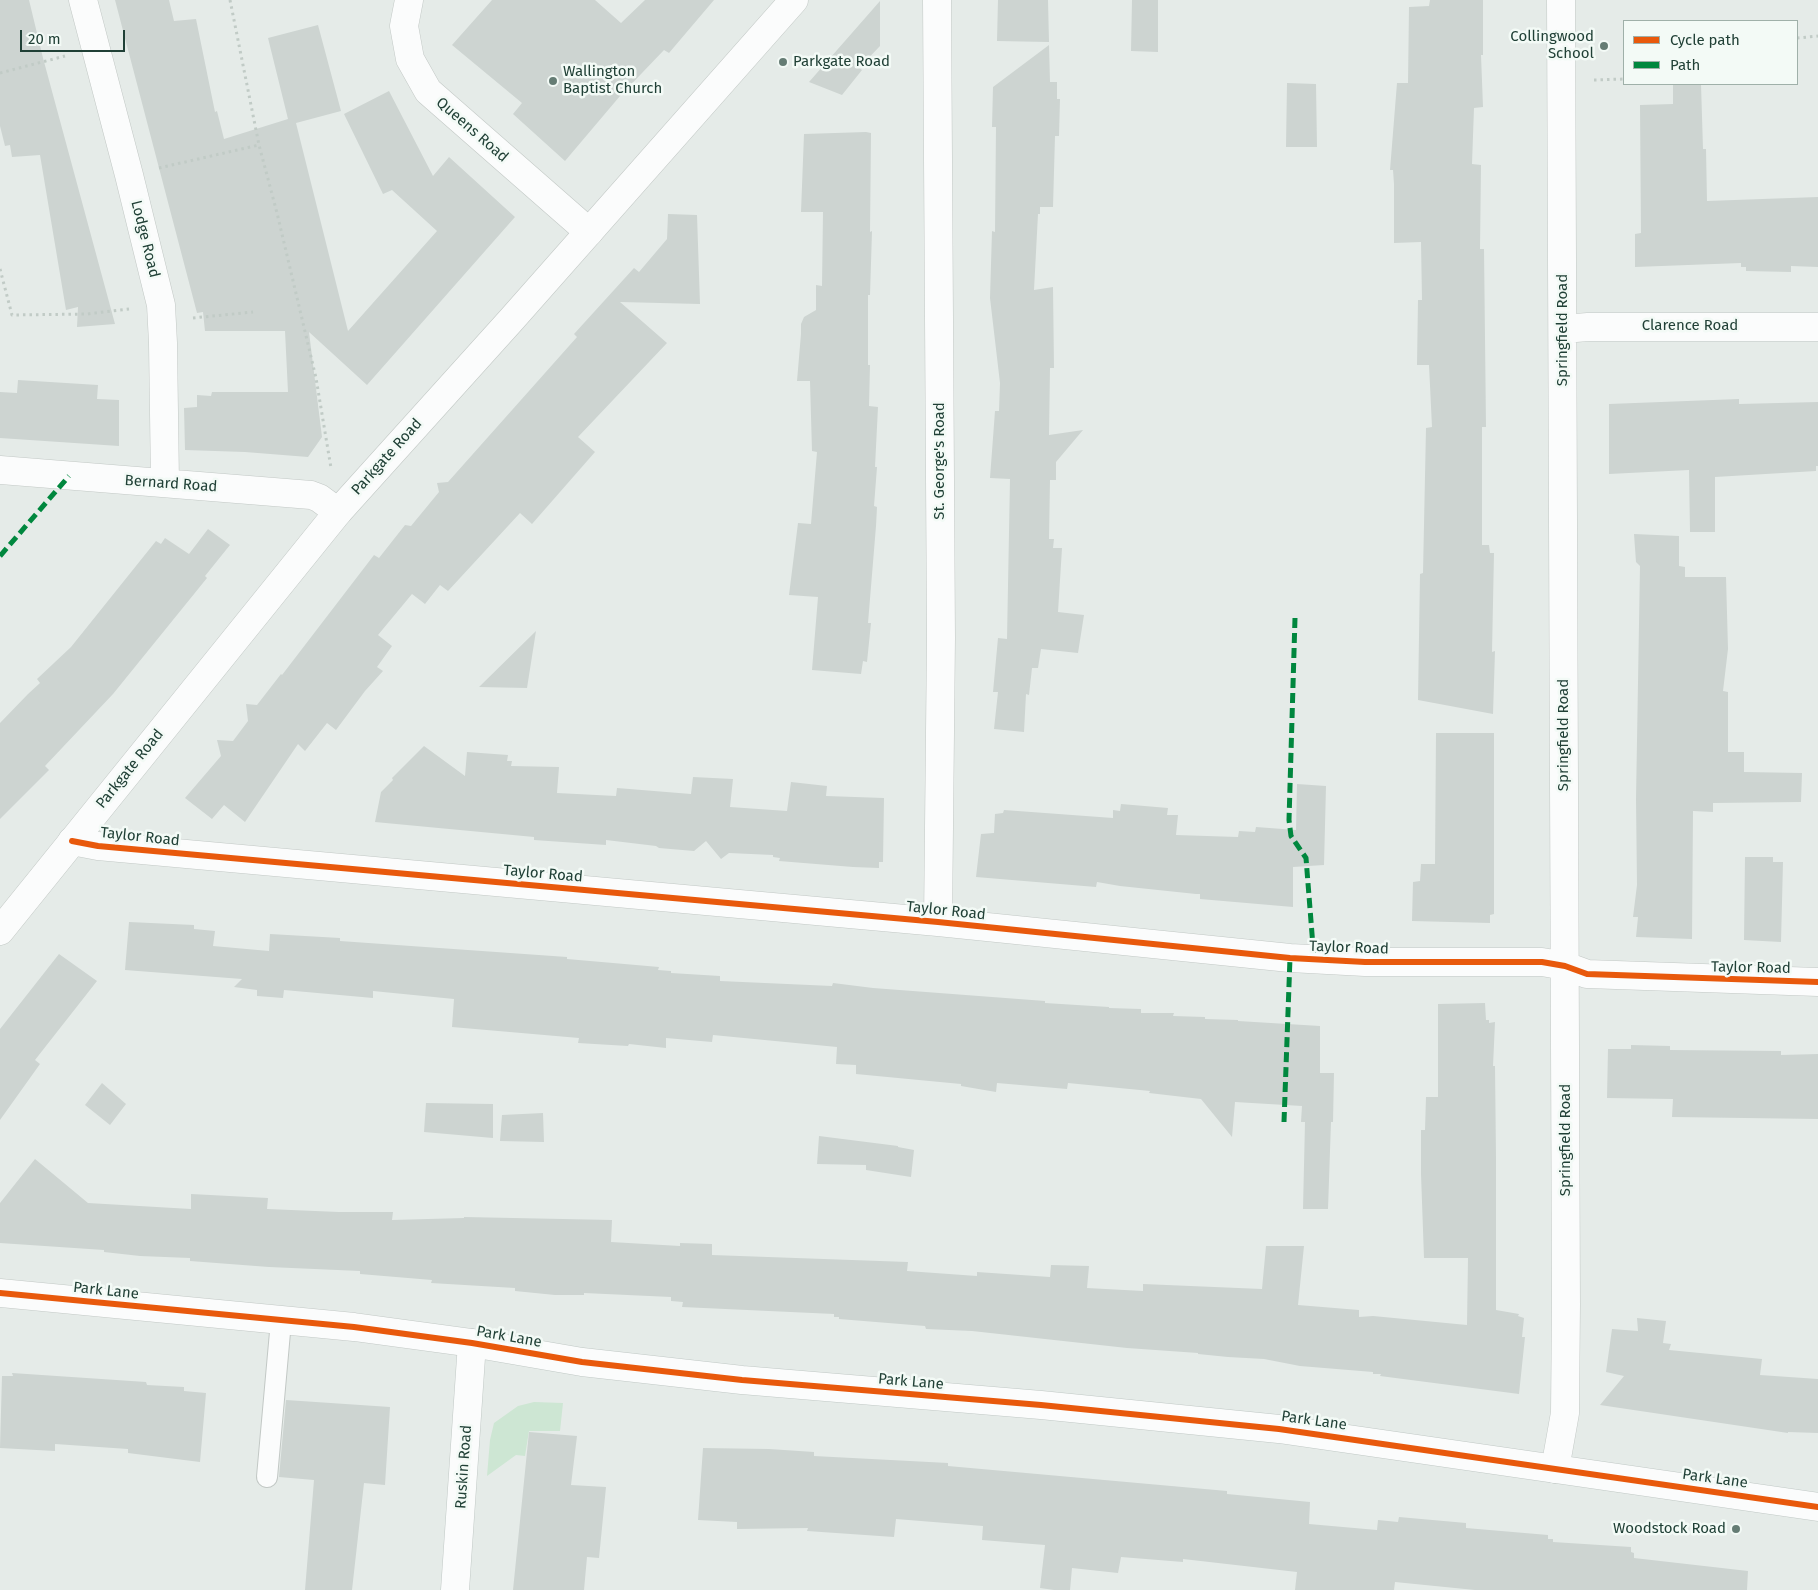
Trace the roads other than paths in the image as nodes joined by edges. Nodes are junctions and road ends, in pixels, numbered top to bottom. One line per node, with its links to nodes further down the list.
1 (83, 0): 10 (street, Lodge Road)
2 (409, 0): 6 (street, Queens Road)
3 (794, 0): 6 (street, Parkgate Road)
4 (937, 0): 13 (street, St. George's Road)
5 (1560, 0): 8 (street, Springfield Road)
6 (589, 232): 11 (street, Parkgate Road)
7 (1818, 327): 8 (street, Clarence Road)
8 (1563, 329): 15 (street, Springfield Road)
9 (0, 470): 10 (street, Bernard Road)
10 (165, 483): 11 (street, Bernard Road)
11 (338, 512): 12 (street, Parkgate Road)
12 (72, 841): 13 (street, Taylor Road); 14 (street, Parkgate Road)
13 (938, 922): 15 (street, Taylor Road)
14 (0, 931)
15 (1565, 966): 16 (street, Taylor Road); 20 (street, Springfield Road)
16 (1818, 982)
17 (0, 1293): 18 (street, Park Lane)
18 (281, 1321): 19 (street, Park Lane); 21 (lane)
19 (472, 1343): 20 (street, Park Lane); 23 (street, Ruskin Road)
20 (1555, 1469): 22 (street, Park Lane)
21 (267, 1478)
22 (1818, 1507)
23 (455, 1590)

